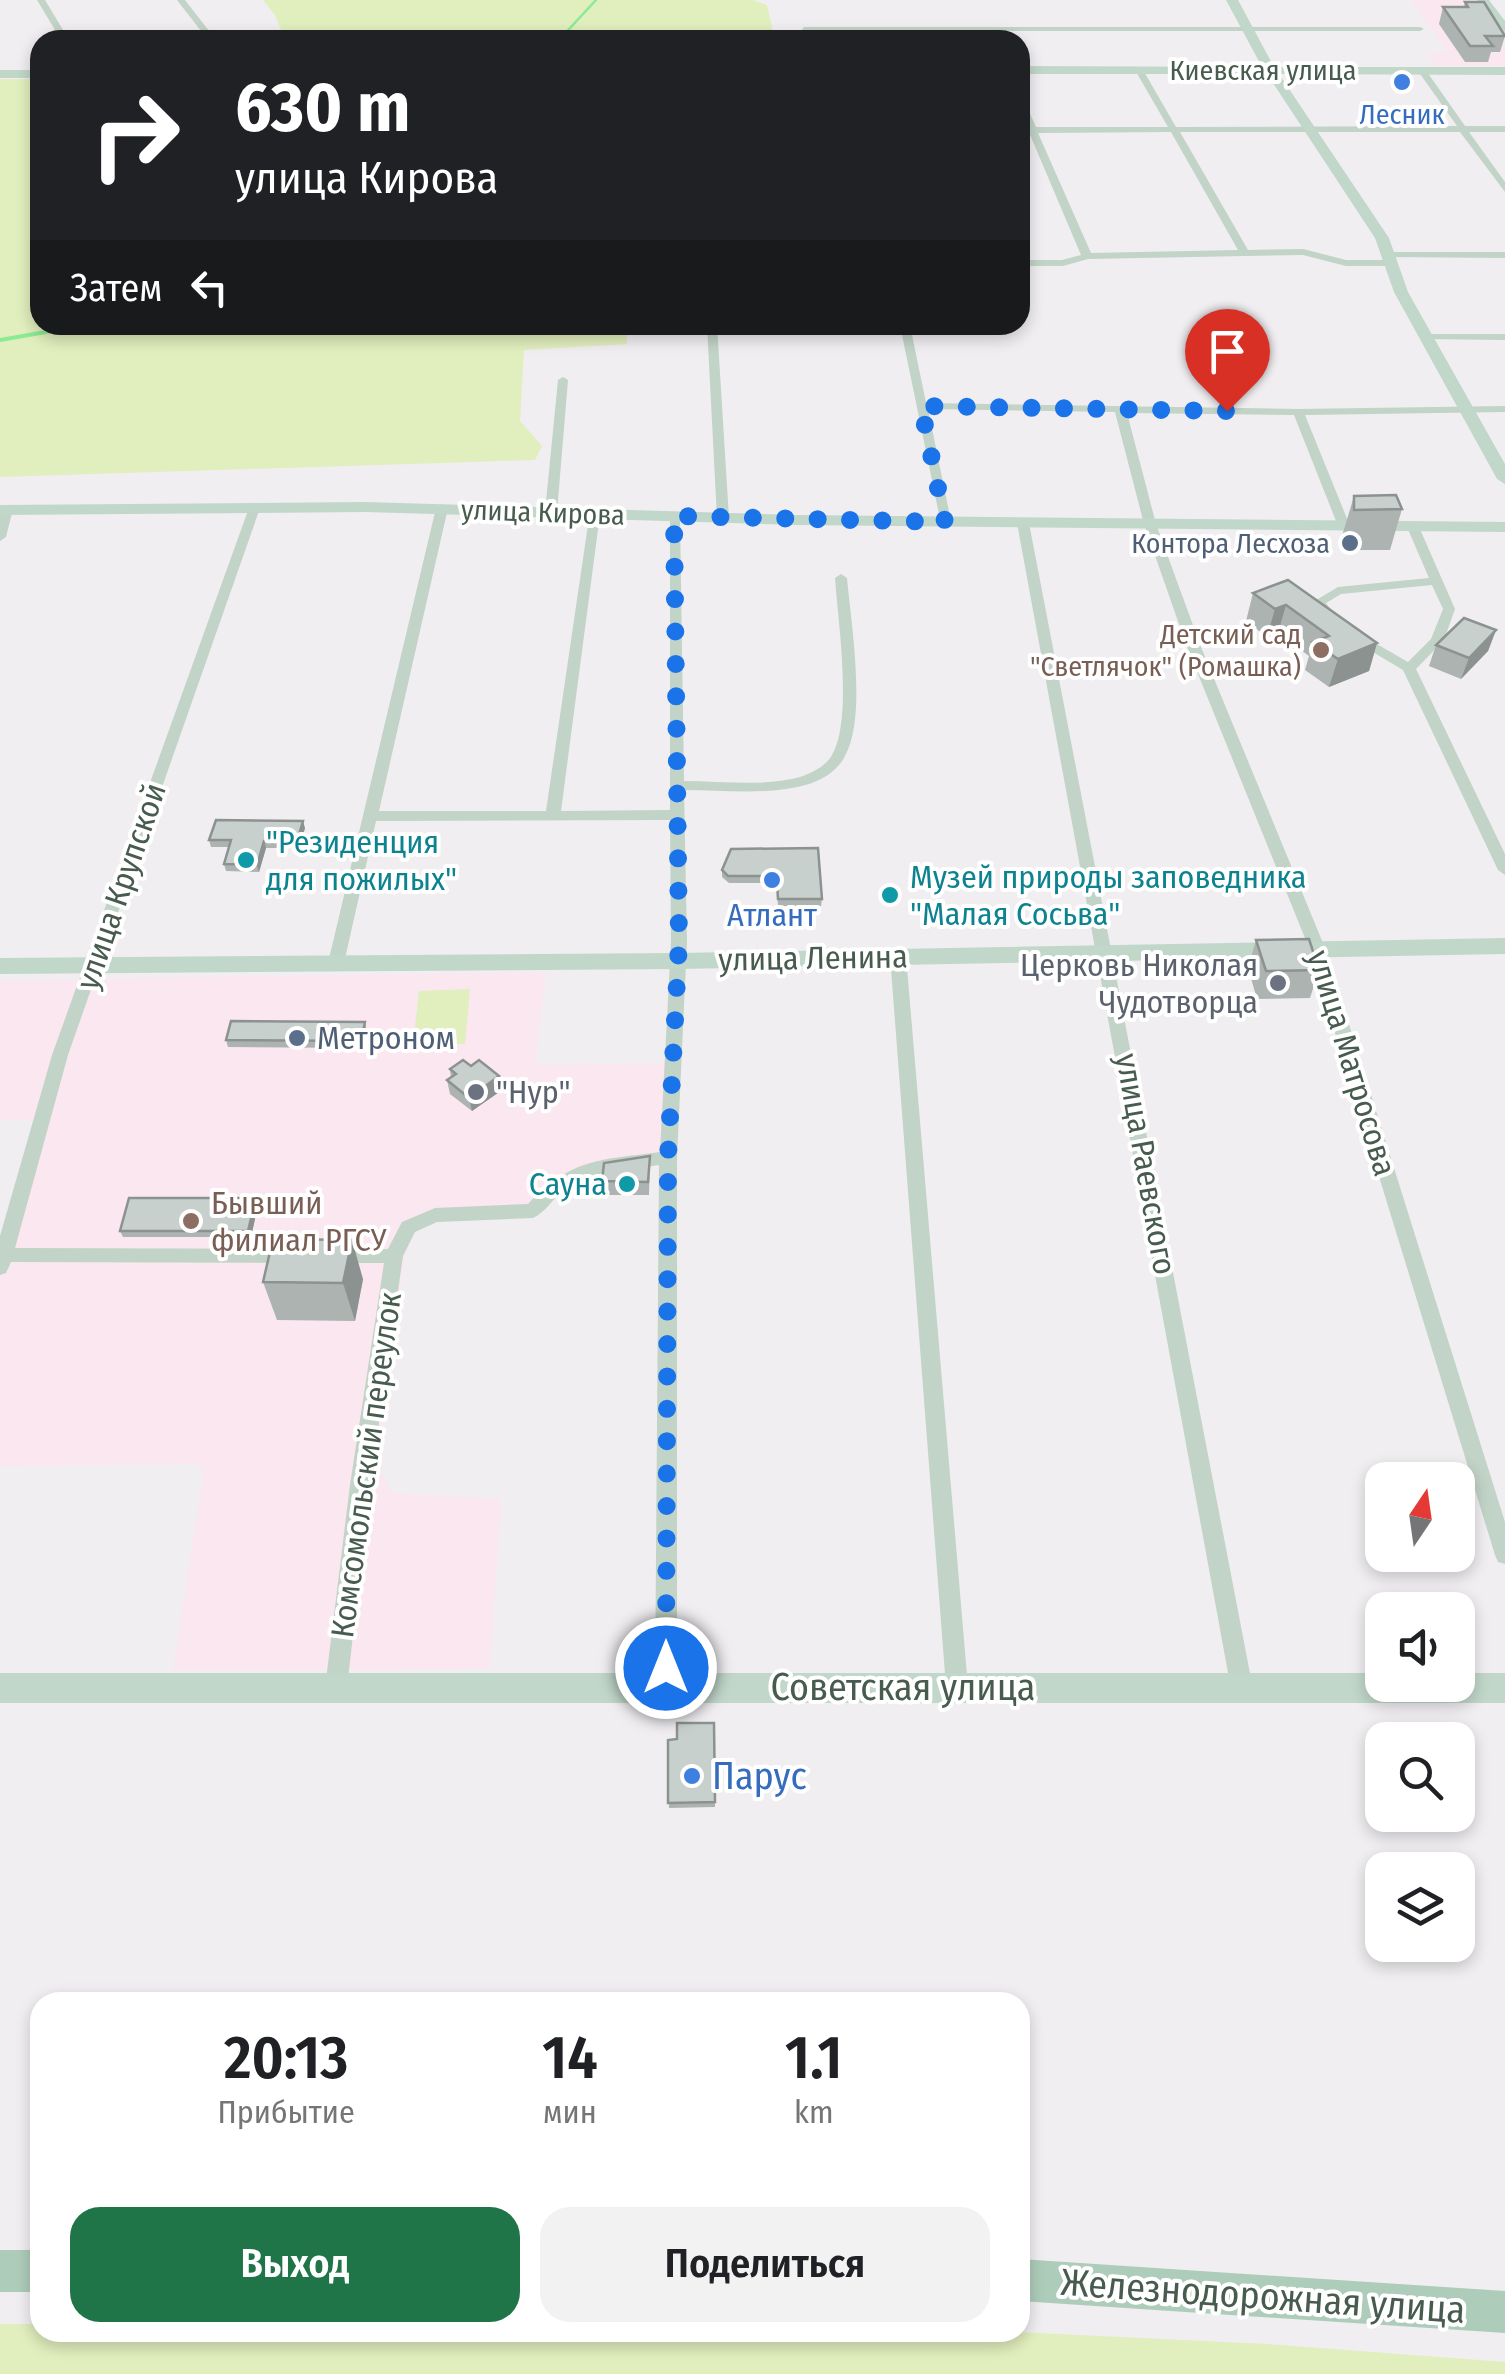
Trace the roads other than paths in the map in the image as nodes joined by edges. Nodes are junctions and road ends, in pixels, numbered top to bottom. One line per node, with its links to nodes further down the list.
1 (41, 0): 7 (street)
2 (181, 0): 8 (street)
3 (1232, 0): 6 (street)
4 (1482, 0): 10 (street)
5 (804, 29): 6 (street)
6 (1247, 29): 9 (street); 13 (street)
7 (59, 30)
8 (204, 30)
9 (1420, 30)
10 (1505, 30)
11 (1030, 70): 12 (street, Киевская улица)
12 (1138, 70): 13 (street, Киевская улица); 20 (street)
13 (1270, 70): 14 (street, Киевская улица); 19 (street)
14 (1422, 71): 15 (street, Киевская улица); 21 (street)
15 (1505, 72)
16 (0, 74): 17 (street)
17 (30, 74)
18 (1030, 125): 23 (street)
19 (1307, 127): 20 (street); 21 (street); 28 (street)
20 (1172, 128): 23 (street); 25 (street)
21 (1462, 128): 22 (street); 24 (street)
22 (1505, 129)
23 (1032, 130): 27 (street)
24 (1505, 189)
25 (1244, 253): 27 (street); 28 (street)
26 (1505, 255): 28 (street)
27 (1086, 256): 29 (street)
28 (1390, 258): 32 (street)
29 (1030, 263)
30 (713, 335): 47 (street)
31 (906, 335): 35 (street)
32 (1426, 337): 33 (street); 36 (street)
33 (1505, 338)
34 (563, 380): 44 (street)
35 (921, 406): 37 (street); 48 (street)
36 (1465, 408): 38 (street); 39 (street); 40 (street)
37 (1120, 409): 39 (street); 50 (street, улица Матросова)
38 (1505, 409)
39 (1298, 412): 51 (street)
40 (1505, 479)
41 (254, 508): 42 (street, улица Кирова); 43 (street, улица Кирова); 69 (street, улица Крупской)
42 (442, 508): 44 (street, улица Кирова); 60 (street)
43 (4, 510): 54 (street)
44 (551, 512): 45 (street, улица Кирова)
45 (594, 514): 46 (street, улица Кирова); 61 (street)
46 (674, 516): 47 (street, улица Кирова); 58 (street)
47 (723, 518): 48 (street, улица Кирова)
48 (945, 522): 49 (street, улица Кирова)
49 (1023, 523): 50 (street, улица Кирова); 65 (street, улица Раевского)
50 (1150, 524): 51 (street, улица Кирова); 64 (street, улица Матросова)
51 (1344, 526): 52 (street, улица Кирова)
52 (1413, 527): 53 (street, улица Кирова); 56 (street)
53 (1505, 528)
54 (0, 537)
55 (842, 578): 58 (street)
56 (1439, 581): 57 (street); 57 (street)
57 (1409, 668): 62 (street)
58 (678, 786): 59 (street)
59 (678, 815): 61 (street); 67 (street)
60 (372, 816): 61 (street); 68 (street)
61 (553, 816)
62 (1505, 870)
63 (1505, 946): 64 (street, улица Ленина)
64 (1317, 948): 65 (street, улица Ленина); 74 (street, улица Матросова)
65 (1107, 952): 66 (street, улица Ленина); 79 (street, улица Раевского)
66 (898, 956): 67 (street, улица Ленина); 75 (street)
67 (678, 961): 68 (street, улица Ленина); 71 (street)
68 (336, 963): 69 (street, улица Ленина)
69 (93, 965): 70 (street, улица Ленина); 73 (street, улица Крупской)
70 (0, 966)
71 (668, 1157): 72 (street, Комсомольский переулок); 78 (street)
72 (394, 1256): 73 (street); 77 (street, Комсомольский переулок)
73 (2, 1261)
74 (1505, 1556)
75 (957, 1687): 78 (street, Советская улица); 79 (street, Советская улица)
76 (0, 1688): 77 (street, Советская улица)
77 (336, 1688): 78 (street, Советская улица)
78 (666, 1688)
79 (1242, 1688): 80 (street, Советская улица)
80 (1505, 1688)
81 (0, 2271): 82 (main road)
82 (30, 2271)
83 (1030, 2281): 84 (main road, Железнодорожная улица)
84 (1505, 2312)

